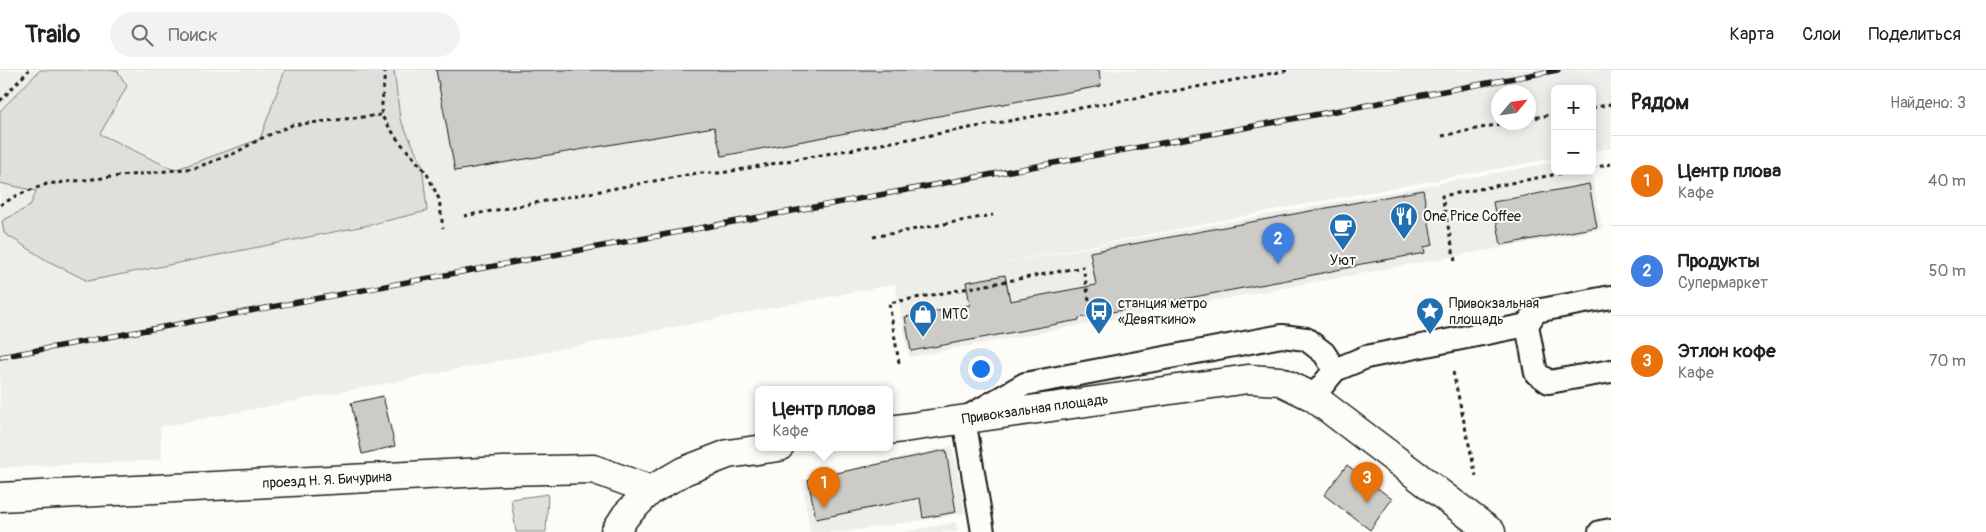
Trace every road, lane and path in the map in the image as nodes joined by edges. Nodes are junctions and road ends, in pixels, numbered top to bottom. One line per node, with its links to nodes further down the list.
1 (29, 70): 4 (path)
2 (385, 70): 7 (path)
3 (1290, 70): 17 (path)
4 (0, 101)
5 (1611, 104): 6 (path)
6 (1596, 107)
7 (381, 114): 15 (path); 18 (path)
8 (1551, 115): 9 (path)
9 (1536, 118)
10 (1491, 126): 11 (path)
11 (1442, 136)
12 (1611, 164): 13 (path)
13 (1596, 167)
14 (1552, 175): 20 (path)
15 (0, 205)
16 (993, 215): 19 (path)
17 (464, 216)
18 (443, 228)
19 (873, 236)
20 (1455, 261)
21 (1611, 298): 22 (lane)
22 (1527, 325): 26 (lane); 27 (lane)
23 (1094, 328): 24 (path)
24 (899, 364)
25 (1451, 365): 32 (path)
26 (1335, 370): 28 (lane); 29 (lane)
27 (1611, 371)
28 (1313, 397): 29 (street, Привокзальная площадь); 38 (street, Привокзальная площадь)
29 (964, 419): 30 (street, Привокзальная площадь); 37 (lane)
30 (893, 429)
31 (755, 450): 33 (street)
32 (1478, 480)
33 (651, 490): 34 (street, проезд Н. Я. Бичурина); 36 (street)
34 (0, 497)
35 (1611, 530): 39 (lane)
36 (615, 532)
37 (983, 532)
38 (1491, 532)
39 (1600, 532)

